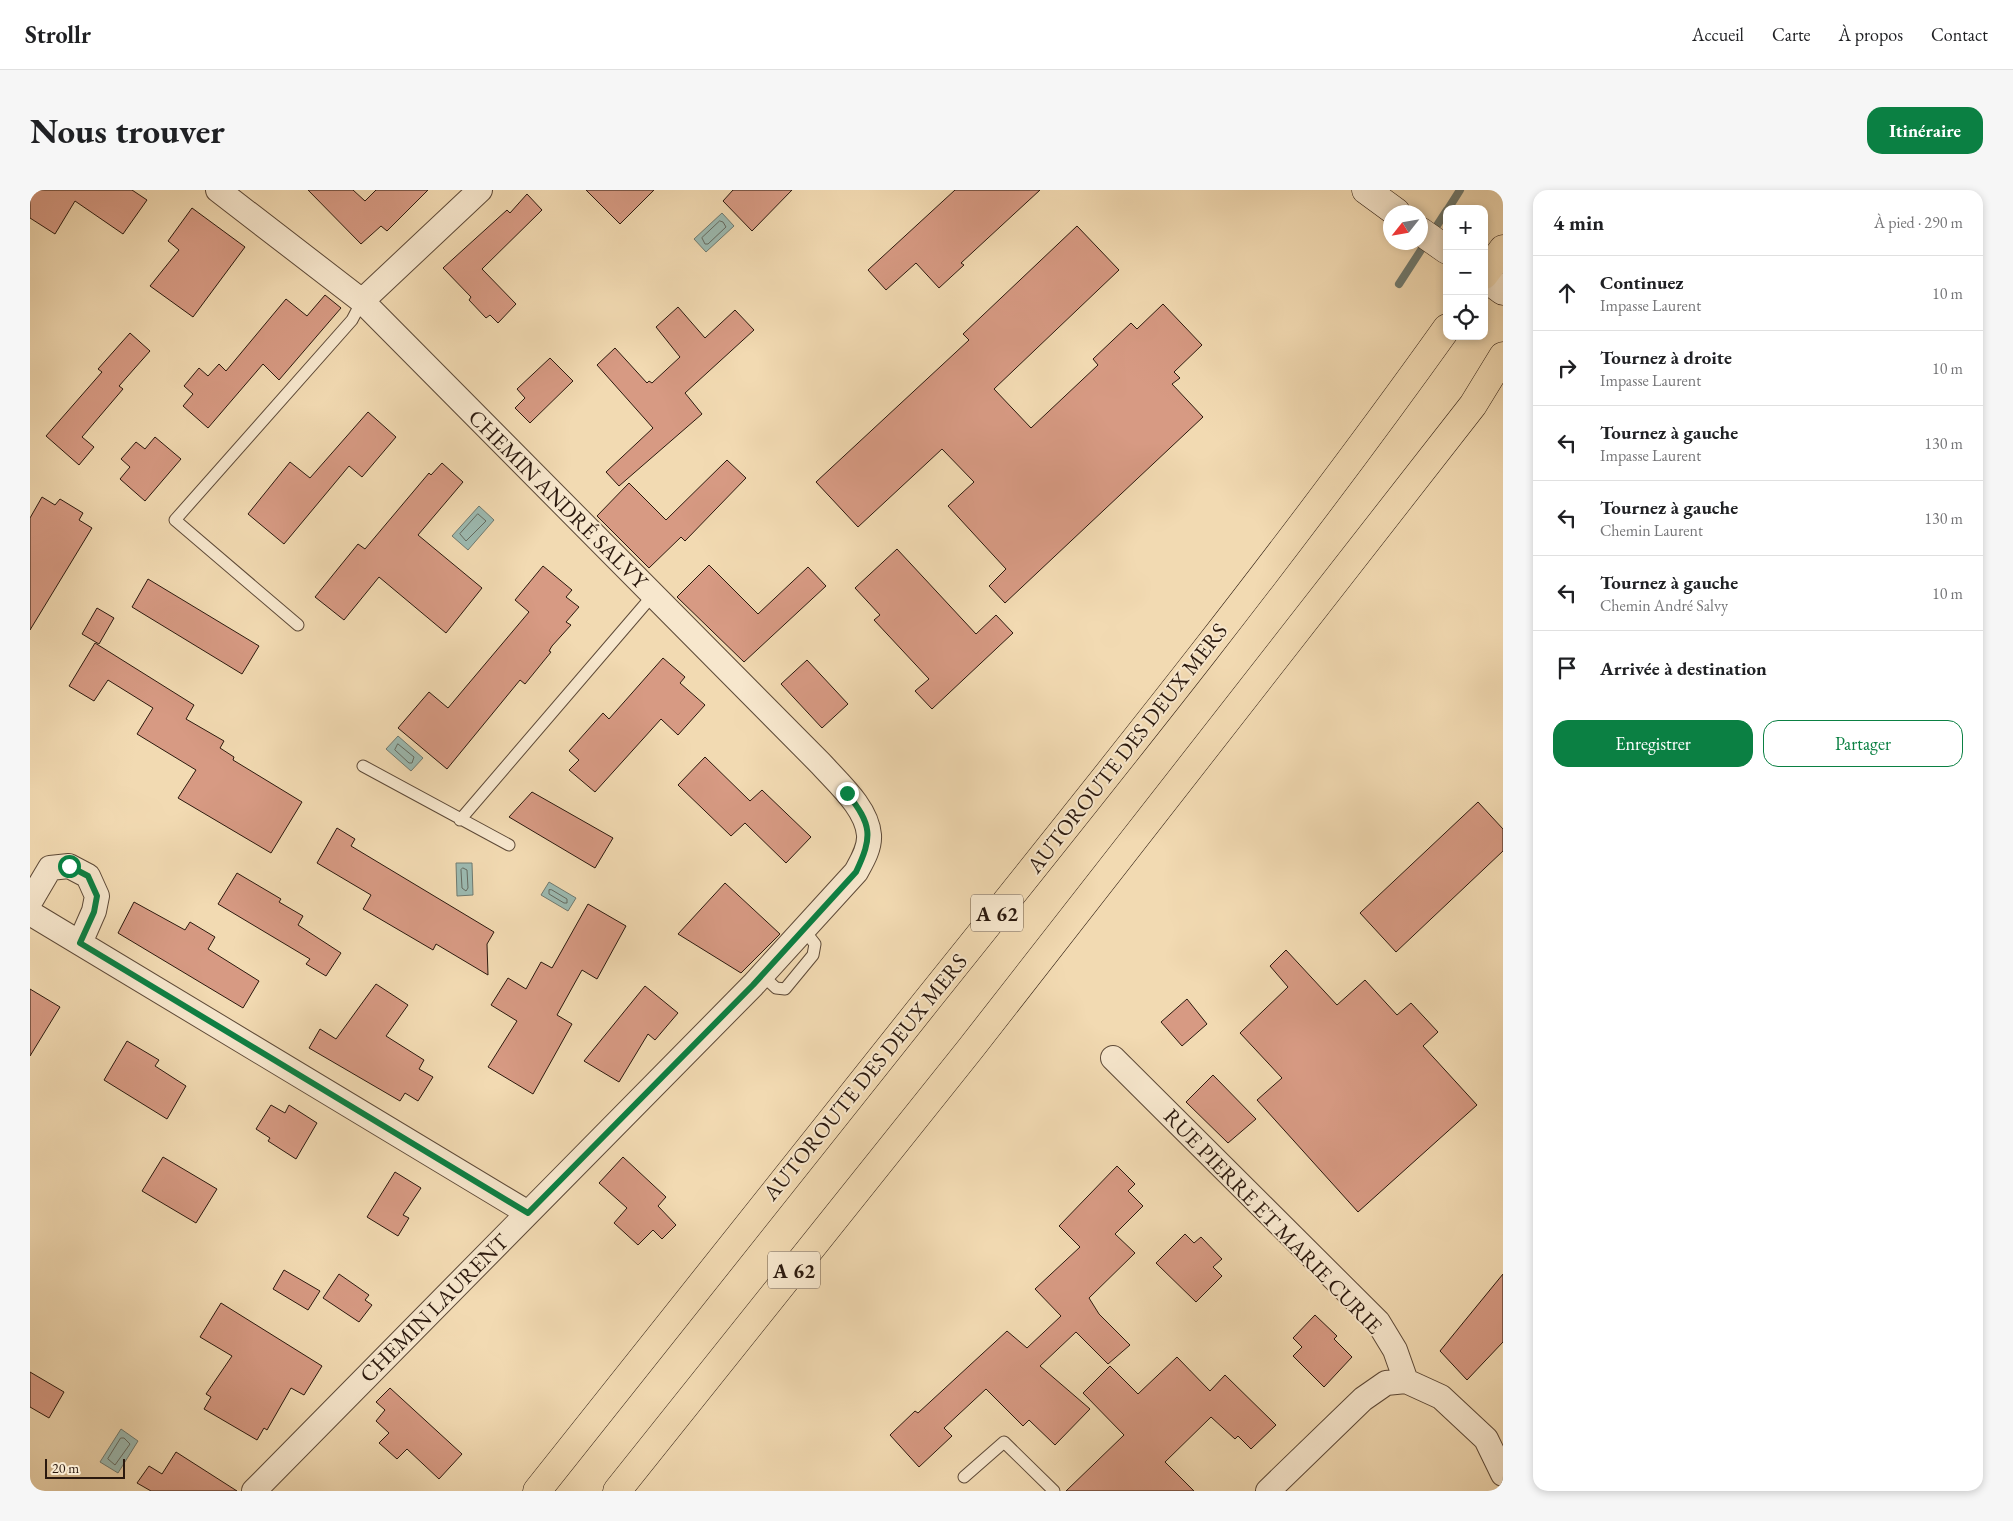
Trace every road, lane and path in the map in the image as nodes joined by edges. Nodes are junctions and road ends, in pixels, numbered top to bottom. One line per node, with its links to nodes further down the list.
1 (218, 190): 11 (street, CHEMIN ANDRÉ SALVY)
2 (480, 190): 11 (street)
3 (1366, 190): 4 (street)
4 (1386, 205)
5 (1428, 236): 6 (street)
6 (1443, 247)
7 (1503, 249): 8 (highway)
8 (1488, 270)
9 (1488, 279): 10 (street)
10 (1503, 290)
11 (362, 301): 16 (street, CHEMIN ANDRÉ SALVY); 17 (lane)
12 (1443, 334): 31 (highway, AUTOROUTE DES DEUX MERS / A 62)
13 (1503, 356): 15 (highway, A 62)
14 (1503, 369): 15 (highway)
15 (1473, 404): 32 (highway, A 62)
16 (653, 596): 19 (lane); 20 (street, CHEMIN ANDRÉ SALVY)
17 (298, 625)
18 (363, 766): 19 (lane)
19 (460, 820): 21 (lane)
20 (869, 835): 26 (street, CHEMIN LAURENT)
21 (509, 846)
22 (30, 902): 24 (street)
23 (30, 913): 24 (street)
24 (80, 943): 26 (street)
25 (1112, 1058): 27 (street, RUE PIERRE ET MARIE CURIE)
26 (528, 1213): 30 (street, CHEMIN LAURENT)
27 (1406, 1381): 28 (street); 34 (street)
28 (1503, 1474)
29 (964, 1477): 33 (lane)
30 (254, 1491)
31 (537, 1491)
32 (617, 1491)
33 (1054, 1491)
34 (1268, 1491)

